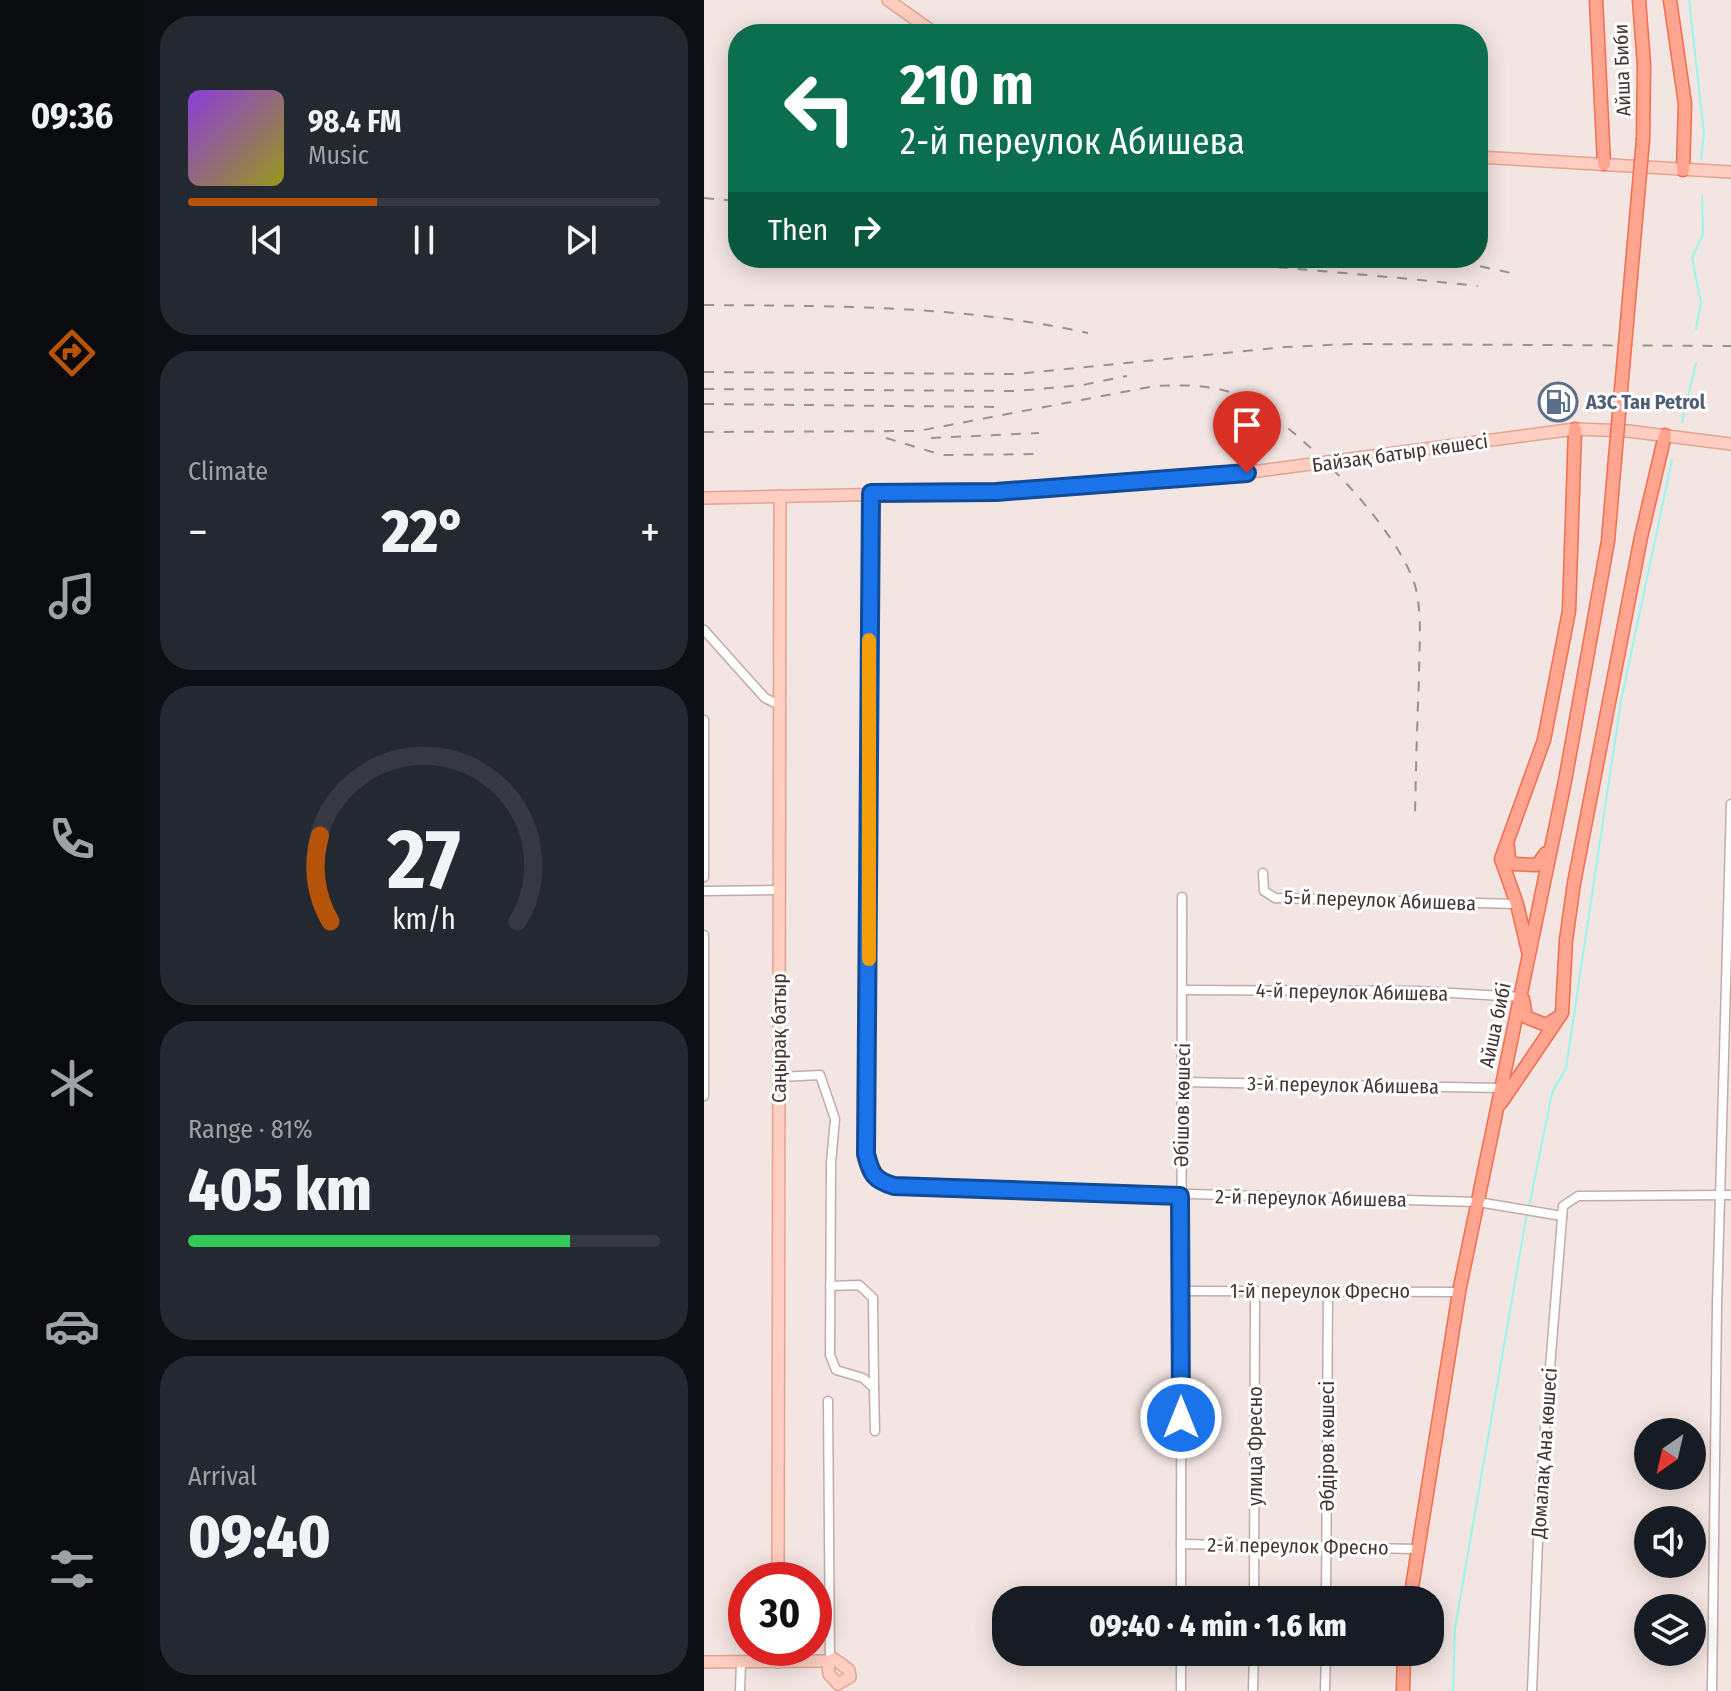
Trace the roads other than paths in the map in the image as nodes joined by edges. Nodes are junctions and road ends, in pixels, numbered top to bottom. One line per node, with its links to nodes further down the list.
1 (888, 0): 5 (street)
2 (1596, 0): 7 (main road)
3 (1639, 0): 13 (main road, Айша Биби, bridge)
4 (1670, 0): 8 (main road)
5 (922, 24)
6 (1488, 158): 7 (street)
7 (1604, 164): 8 (street)
8 (1683, 170): 9 (street)
9 (1731, 172)
10 (1575, 429): 11 (street, Байзақ батыр көшесі); 14 (street, Байзақ батыр көшесі); 21 (main road)
11 (1665, 435): 12 (street, Байзақ батыр көшесі); 33 (main road)
12 (1731, 444)
13 (1615, 459): 22 (main road, Айша бибі)
14 (871, 493): 15 (street, Байзақ батыр көшесі); 40 (street, 2-й переулок Абишева)
15 (780, 496): 16 (street, Байзақ батыр көшесі); 18 (street, Саңырақ батыр)
16 (704, 498)
17 (704, 630): 18 (street)
18 (779, 705): 25 (street, Саңырақ батыр)
19 (704, 720): 24 (street)
20 (1731, 804): 39 (street)
21 (1510, 830): 22 (main road); 28 (main road)
22 (1548, 851): 30 (main road, Айша бибі)
23 (1263, 873): 28 (street, 5-й переулок Абишева)
24 (704, 877)
25 (778, 890): 26 (street); 34 (street, Саңырақ батыр)
26 (704, 891)
27 (1182, 897): 31 (street, Әбішов көшесі)
28 (1517, 904): 30 (main road)
29 (704, 935): 37 (street)
30 (1530, 958): 32 (main road, Айша бибі)
31 (1183, 990): 32 (street, 4-й переулок Абишева); 35 (street, Әбішов көшесі)
32 (1522, 994): 33 (main road); 36 (main road, Айша бибі)
33 (1562, 1013): 38 (main road)
34 (779, 1077): 43 (street); 55 (street, Саңырақ батыр)
35 (1183, 1082): 36 (street, 3-й переулок Абишева); 40 (street, Әбішов көшесі)
36 (1502, 1088): 38 (main road, Айша бибі)
37 (704, 1096)
38 (1498, 1108): 41 (main road, Айша бибі)
39 (1726, 1195): 42 (street); 81 (street)
40 (1180, 1196): 41 (street, 2-й переулок Абишева); 44 (street, Әбішов көшесі)
41 (1478, 1202): 42 (street, 2-й переулок Абишева); 47 (main road, Айша бибі)
42 (1562, 1216): 80 (street, Домалақ Ана көшесі)
43 (830, 1286): 48 (street); 48 (street)
44 (1181, 1291): 45 (street, 1-й переулок Фресно); 51 (street, Әбішов көшесі)
45 (1255, 1291): 46 (street, 1-й переулок Фресно); 52 (street, улица Фресно)
46 (1328, 1292): 47 (street, 1-й переулок Фресно); 53 (street, Әбдіров көшесі)
47 (1459, 1292): 54 (main road, Айша бибі)
48 (874, 1388): 50 (street)
49 (828, 1401): 56 (street)
50 (875, 1431)
51 (1181, 1544): 52 (street, 2-й переулок Фресно); 57 (street, Әбішов көшесі)
52 (1255, 1544): 53 (street, 2-й переулок Фресно); 58 (street, улица Фресно)
53 (1326, 1547): 54 (street, 2-й переулок Фресно); 59 (street, Әбдіров көшесі)
54 (1415, 1549): 60 (main road, Айша бибі)
55 (778, 1562)
56 (829, 1562)
57 (1181, 1586)
58 (1254, 1586)
59 (1326, 1586)
60 (1411, 1586)
61 (704, 1662): 63 (street)
62 (832, 1662): 72 (street)
63 (728, 1663)
64 (741, 1666): 74 (street)
65 (816, 1666): 71 (street)
66 (830, 1666): 71 (street)
67 (1181, 1666): 76 (street)
68 (1254, 1666): 77 (street)
69 (1326, 1666): 78 (street)
70 (1404, 1666): 79 (main road)
71 (829, 1674): 73 (street)
72 (850, 1677): 73 (street); 75 (street)
73 (840, 1687)
74 (740, 1691)
75 (850, 1691)
76 (1181, 1691)
77 (1253, 1691)
78 (1325, 1691)
79 (1403, 1691)
80 (1532, 1691)
81 (1712, 1691)

